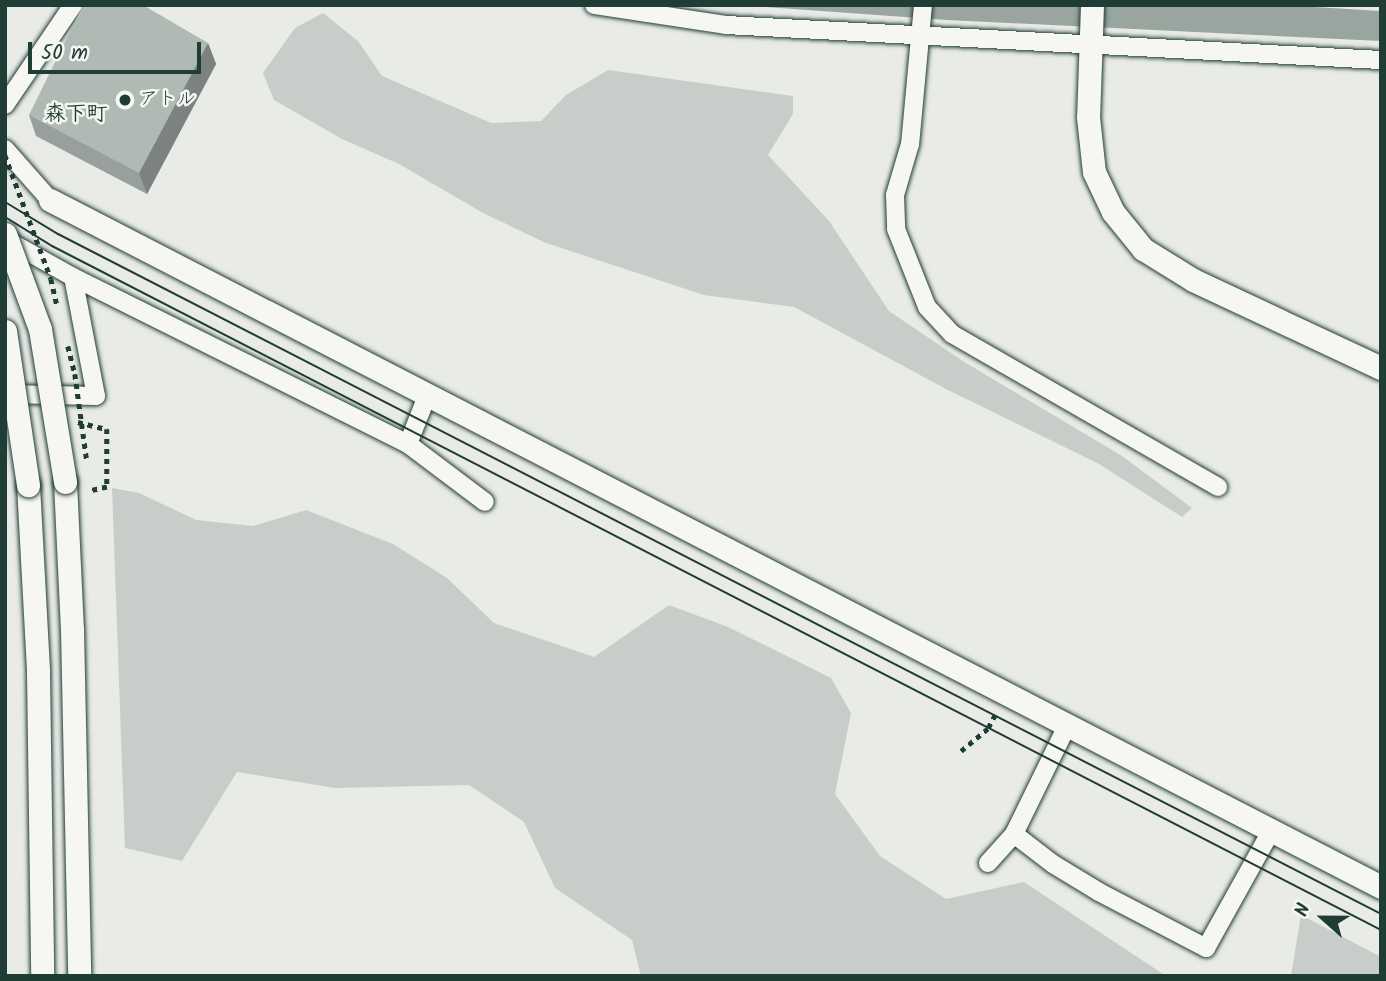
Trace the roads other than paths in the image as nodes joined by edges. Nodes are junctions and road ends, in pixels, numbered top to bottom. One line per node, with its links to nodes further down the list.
1 (73, 5): 8 (street)
2 (594, 5): 5 (street)
3 (923, 5): 5 (street)
4 (1092, 5): 6 (street)
5 (921, 31): 6 (street); 19 (street)
6 (1089, 41): 7 (street); 15 (street)
7 (1381, 60)
8 (5, 105)
9 (5, 149): 11 (street)
10 (5, 161): 11 (street)
11 (50, 200): 17 (street)
12 (5, 237): 13 (street); 27 (street, bridge)
13 (72, 277): 16 (street); 18 (street)
14 (5, 331): 26 (street, bridge)
15 (1381, 368)
16 (5, 394)
17 (427, 396): 18 (street); 21 (street)
18 (408, 444): 20 (street)
19 (1218, 487)
20 (485, 502)
21 (1066, 726): 22 (street); 23 (street)
22 (1271, 831): 23 (street); 25 (street)
23 (1014, 834): 24 (street)
24 (988, 863)
25 (1381, 887)
26 (42, 976)
27 (79, 976)

